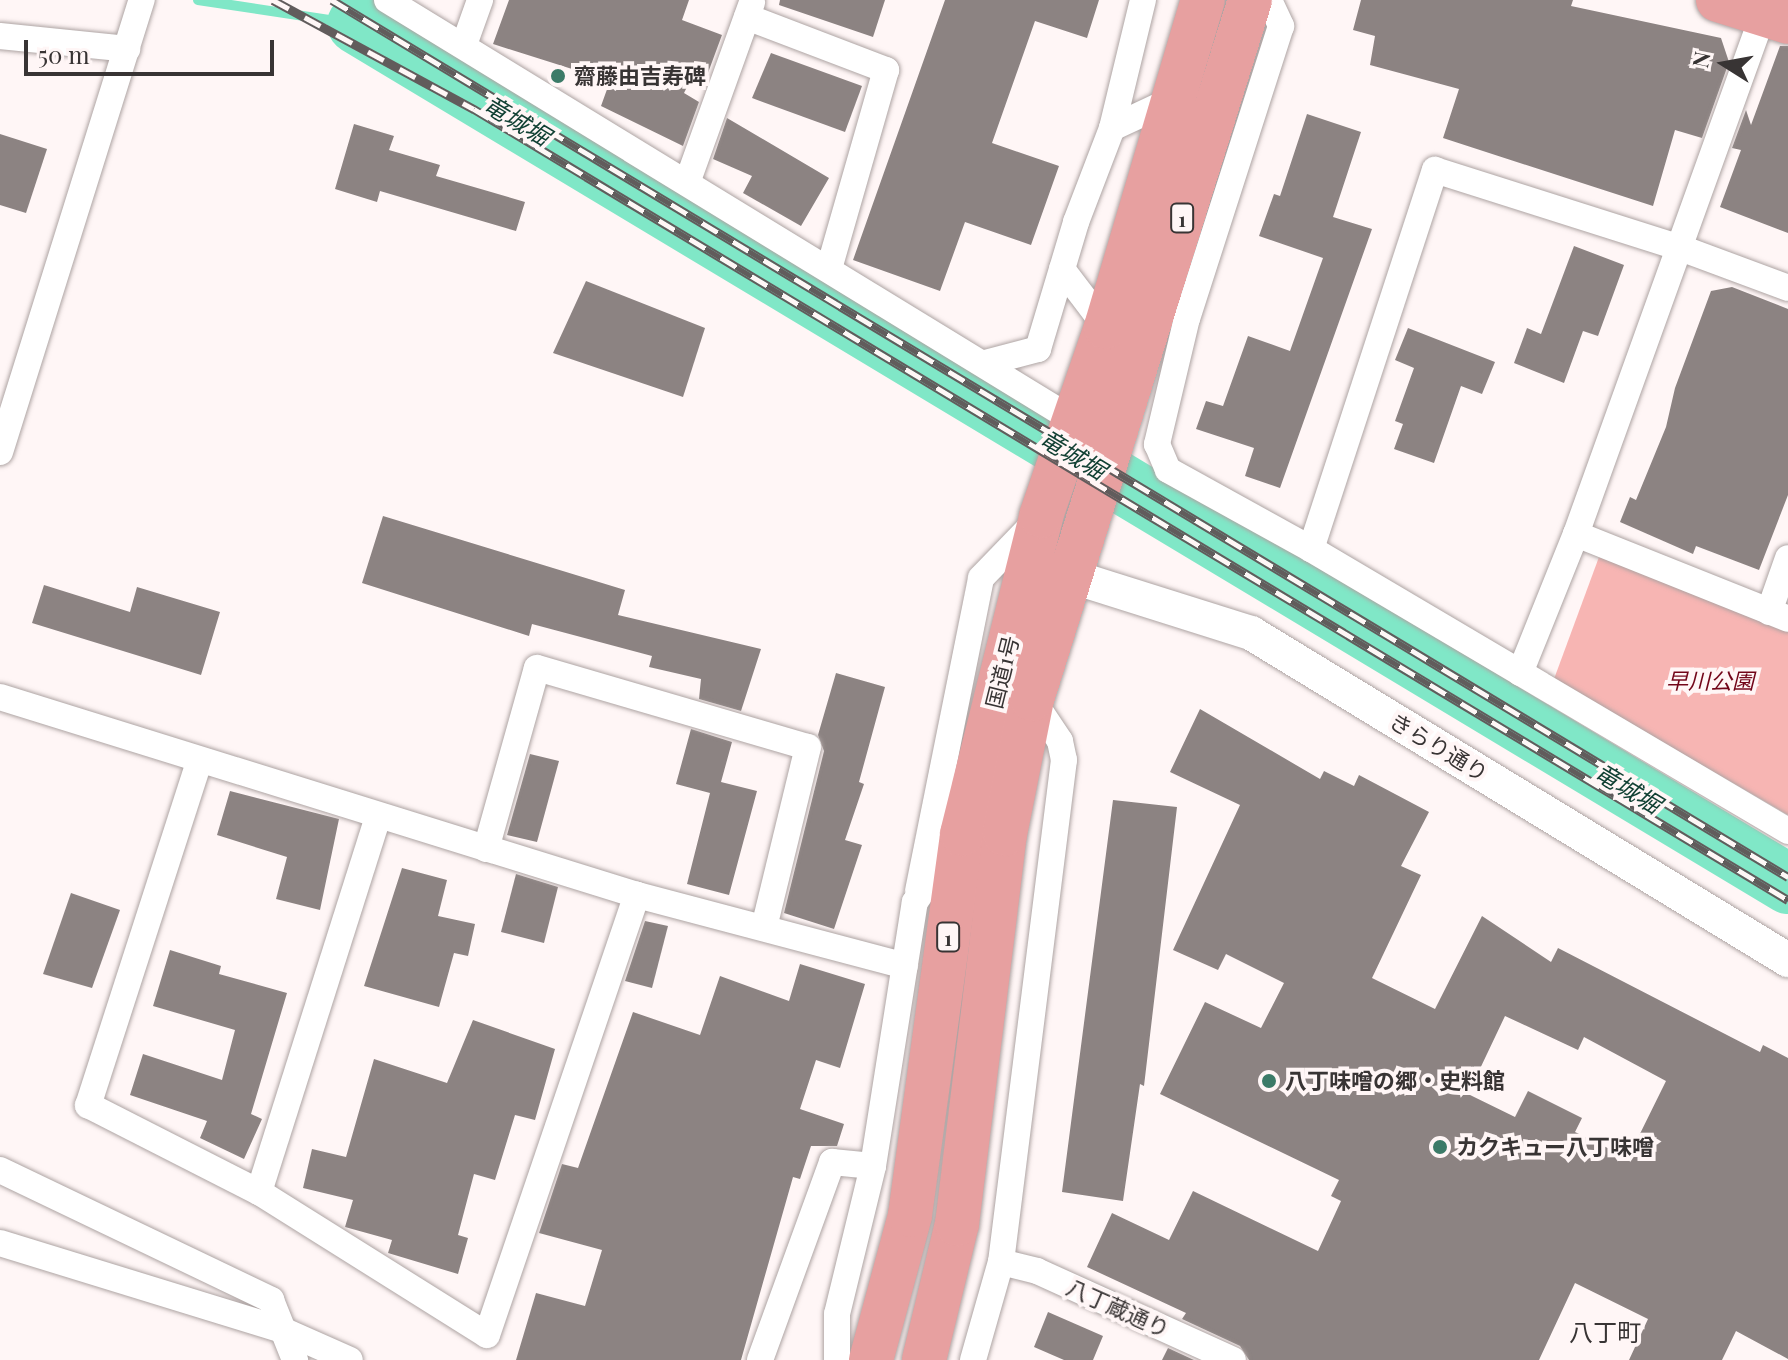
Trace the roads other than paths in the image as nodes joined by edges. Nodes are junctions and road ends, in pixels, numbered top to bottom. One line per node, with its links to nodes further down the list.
1 (142, 0): 13 (street)
2 (387, 0): 12 (street)
3 (480, 0): 12 (street)
4 (1143, 0): 16 (street)
5 (1203, 0): 15 (highway, 国道1号 / 1)
6 (1250, 0): 14 (highway, 国道1号 / 1)
7 (1269, 0): 17 (street)
8 (1718, 0): 10 (highway)
9 (750, 8): 18 (street); 20 (street)
10 (1775, 18): 19 (street)
11 (0, 36): 13 (street)
12 (464, 45): 18 (street)
13 (127, 49): 27 (street)
14 (1223, 87): 17 (street); 24 (highway, 国道1号 / 1)
15 (1176, 98): 16 (street); 24 (highway, 国道1号 / 1)
16 (1112, 128): 21 (street)
17 (1243, 143): 23 (street)
18 (687, 183): 20 (street)
19 (1678, 247): 22 (street); 29 (street); 30 (street)
20 (829, 269): 25 (street)
21 (1062, 269): 24 (street); 25 (street)
22 (1788, 288)
23 (1187, 318): 24 (street); 30 (street)
24 (1125, 333): 26 (highway, 国道1号 / 1)
25 (985, 363): 26 (street)
26 (1094, 429): 28 (highway, 国道1号 / 1); 32 (highway, 国道1号 / 1)
27 (0, 452)
28 (1041, 516): 40 (highway, 国道1号 / 1); 43 (street)
29 (1576, 534): 33 (street); 34 (street)
30 (1311, 549): 34 (street)
31 (1788, 558): 33 (street)
32 (1070, 576): 36 (highway, 国道1号 / 1); 45 (street, きらり通り)
33 (1779, 615)
34 (1520, 673): 39 (street)
35 (0, 697): 37 (street)
36 (1032, 699): 51 (street); 61 (highway, 国道1号 / 1)
37 (199, 762): 38 (street); 49 (street)
38 (378, 817): 41 (street); 49 (street)
39 (1788, 831)
40 (962, 834): 43 (street); 60 (highway, 国道1号 / 1)
41 (486, 849): 42 (street); 44 (street)
42 (637, 895): 44 (street); 49 (street)
43 (915, 902): 46 (street)
44 (764, 928): 46 (street)
45 (1788, 960)
46 (905, 966): 47 (street)
47 (873, 1166): 52 (street); 57 (street)
48 (0, 1170): 53 (street)
49 (259, 1192)
50 (0, 1243): 53 (street)
51 (1001, 1262): 54 (street, 八丁蔵通り); 62 (street)
52 (837, 1314): 58 (street); 59 (street)
53 (282, 1330): 55 (street); 56 (street)
54 (1230, 1359)
55 (295, 1360)
56 (350, 1360)
57 (760, 1360)
58 (825, 1360)
59 (837, 1360)
60 (871, 1360)
61 (924, 1360)
62 (973, 1360)

